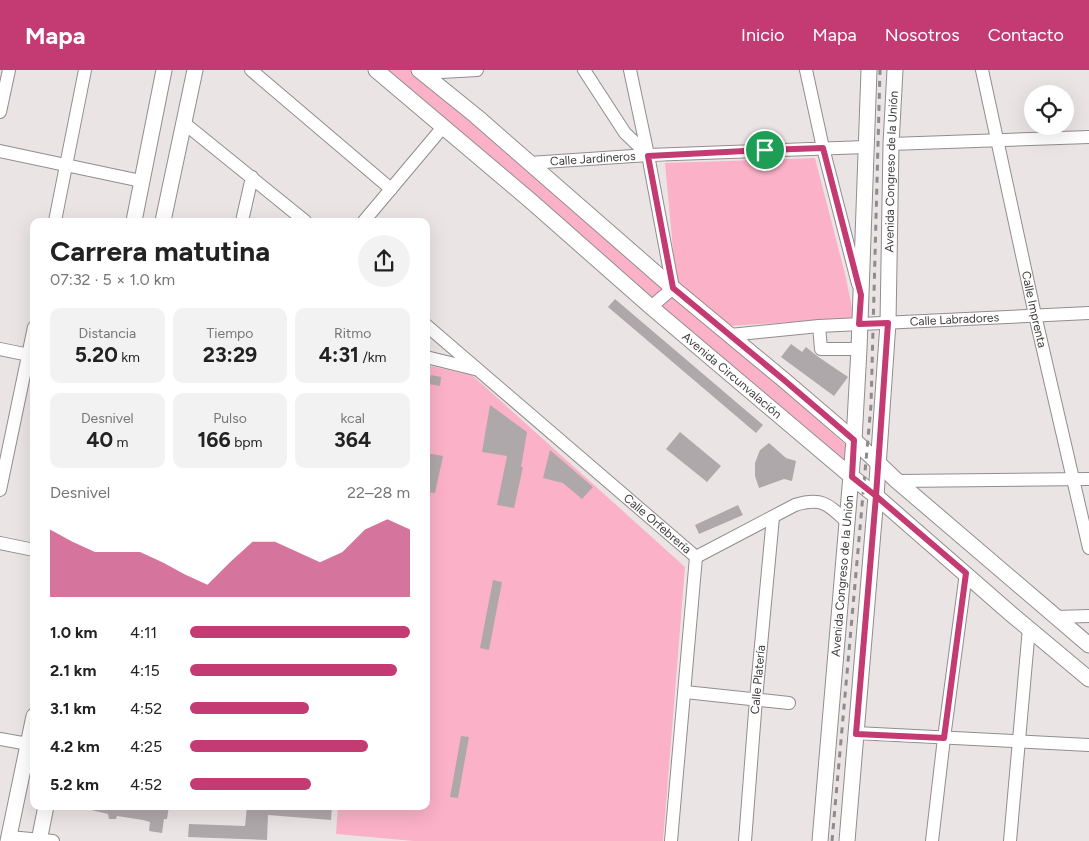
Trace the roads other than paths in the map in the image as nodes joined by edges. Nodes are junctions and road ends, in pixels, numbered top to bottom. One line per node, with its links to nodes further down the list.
1 (9, 70): 15 (street)
2 (85, 70): 26 (street)
3 (164, 70): 28 (main road)
4 (195, 70): 16 (main road)
5 (251, 70): 29 (street)
6 (376, 70): 17 (main road, Avenida Circunvalación)
7 (477, 70): 14 (street)
8 (584, 70): 24 (street)
9 (630, 70): 24 (street)
10 (806, 70): 22 (street)
11 (869, 70): 21 (main road, Avenida Congreso de la Unión)
12 (895, 70): 20 (main road, Avenida Congreso de la Unión)
13 (982, 70): 19 (street, Calle Imprenta)
14 (421, 72): 25 (main road)
15 (0, 112)
16 (184, 123): 27 (street); 32 (main road)
17 (443, 127): 29 (street); 38 (main road, Avenida Circunvalación)
18 (1089, 136): 19 (street)
19 (997, 140): 20 (street); 40 (street, Calle Imprenta)
20 (890, 144): 41 (main road, Avenida Congreso de la Unión)
21 (866, 146): 22 (street, Calle Jardineros); 37 (main road, Avenida Congreso de la Unión)
22 (823, 148): 24 (street, Calle Jardineros); 37 (street)
23 (0, 151): 26 (street)
24 (648, 156): 25 (street, Calle Jardineros); 36 (street)
25 (530, 163): 36 (main road)
26 (66, 165): 28 (street); 30 (street)
27 (252, 177): 33 (street); 34 (street)
28 (141, 181): 31 (main road)
29 (391, 190): 35 (street)
30 (56, 218)
31 (135, 218)
32 (165, 218)
33 (243, 218)
34 (301, 218)
35 (367, 218)
36 (673, 288): 38 (street); 45 (main road)
37 (861, 295): 42 (main road, Avenida Congreso de la Unión)
38 (651, 307): 54 (main road, Avenida Circunvalación)
39 (1089, 313): 40 (street, Calle Labradores)
40 (1035, 315): 41 (street, Calle Labradores); 55 (street, Calle Imprenta)
41 (888, 323): 42 (street, Calle Labradores); 53 (main road, Avenida Congreso de la Unión)
42 (859, 324): 43 (street, Calle Labradores); 46 (main road, Avenida Congreso de la Unión)
43 (819, 326): 45 (street, Calle Labradores); 46 (street)
44 (430, 328): 51 (street, Calle Orfebrería)
45 (730, 335): 52 (main road)
46 (859, 348): 52 (main road, Avenida Congreso de la Unión)
47 (0, 349): 48 (street)
48 (30, 355)
49 (430, 358): 51 (street)
50 (30, 359): 58 (street)
51 (478, 370): 65 (street, Calle Orfebrería)
52 (854, 440): 53 (main road); 54 (main road, Avenida Congreso de la Unión)
53 (879, 464): 57 (main road); 59 (main road, Avenida Congreso de la Unión)
54 (852, 477): 59 (main road, Avenida Circunvalación); 61 (main road, Avenida Congreso de la Unión)
55 (1074, 479): 56 (street); 57 (street); 63 (street, Calle Imprenta)
56 (1089, 479)
57 (897, 481): 68 (main road)
58 (0, 490)
59 (876, 496): 66 (main road, Avenida Circunvalación); 75 (main road, Avenida Congreso de la Unión)
60 (773, 518): 61 (street); 65 (street); 73 (street, Calle Platería)
61 (847, 522): 87 (main road, Avenida Congreso de la Unión)
62 (0, 543): 64 (street)
63 (1089, 548)
64 (30, 549)
65 (696, 557): 72 (street, Calle Orfebrería)
66 (966, 573): 69 (main road, Avenida Circunvalación); 77 (street)
67 (1089, 616): 68 (street)
68 (1056, 617): 70 (main road)
69 (1029, 628): 71 (main road, Avenida Circunvalación); 79 (street)
70 (1089, 645)
71 (1089, 679)
72 (685, 692): 73 (street); 85 (street, Calle Orfebrería)
73 (756, 699): 74 (street); 86 (street, Calle Platería)
74 (789, 703)
75 (856, 734): 77 (street); 88 (main road, Avenida Congreso de la Unión)
76 (30, 735): 80 (main road)
77 (944, 738): 79 (street); 89 (street)
78 (0, 739): 80 (street)
79 (1019, 741): 81 (street); 90 (street)
80 (28, 744): 83 (main road)
81 (1089, 744)
82 (46, 810): 84 (main road)
83 (8, 839): 84 (street)
84 (44, 841)
85 (671, 841)
86 (745, 841)
87 (820, 841)
88 (847, 841)
89 (932, 841)
90 (1010, 841)

